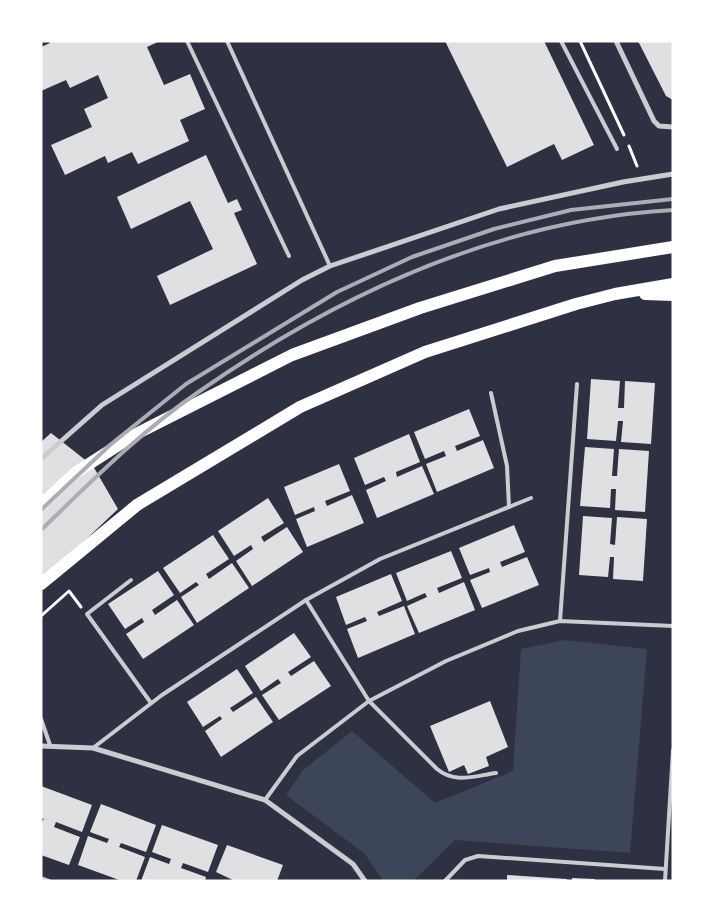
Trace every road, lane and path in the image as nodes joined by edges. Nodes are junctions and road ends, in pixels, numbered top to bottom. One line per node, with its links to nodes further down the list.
1 (187, 41): 11 (lane)
2 (226, 41): 12 (lane)
3 (560, 41): 7 (lane)
4 (580, 41): 8 (path)
5 (616, 41): 6 (street)
6 (673, 127)
7 (617, 149)
8 (638, 166)
9 (673, 174): 12 (street)
10 (673, 247): 20 (main road)
11 (289, 256)
12 (330, 266): 18 (street)
13 (673, 284): 14 (main road)
14 (615, 294): 15 (main road); 23 (main road)
15 (673, 294)
16 (577, 384): 27 (lane)
17 (491, 393): 21 (lane)
18 (41, 459)
19 (531, 498): 21 (lane)
20 (41, 505)
21 (509, 507): 24 (lane)
22 (131, 580): 25 (lane)
23 (41, 584)
24 (306, 600): 29 (lane); 30 (lane)
25 (87, 614): 26 (path); 30 (lane)
26 (41, 616)
27 (560, 621): 28 (lane); 29 (lane)
28 (673, 626)
29 (369, 701): 36 (lane); 37 (lane)
30 (151, 703): 34 (lane)
31 (41, 719): 32 (lane)
32 (50, 745): 33 (street); 34 (street)
33 (41, 746)
34 (93, 748): 37 (street)
35 (673, 750): 38 (lane)
36 (496, 773)
37 (265, 800): 41 (street)
38 (665, 869): 42 (lane); 43 (lane)
39 (41, 878): 40 (lane)
40 (48, 881)
41 (365, 881)
42 (445, 881)
43 (665, 881)

